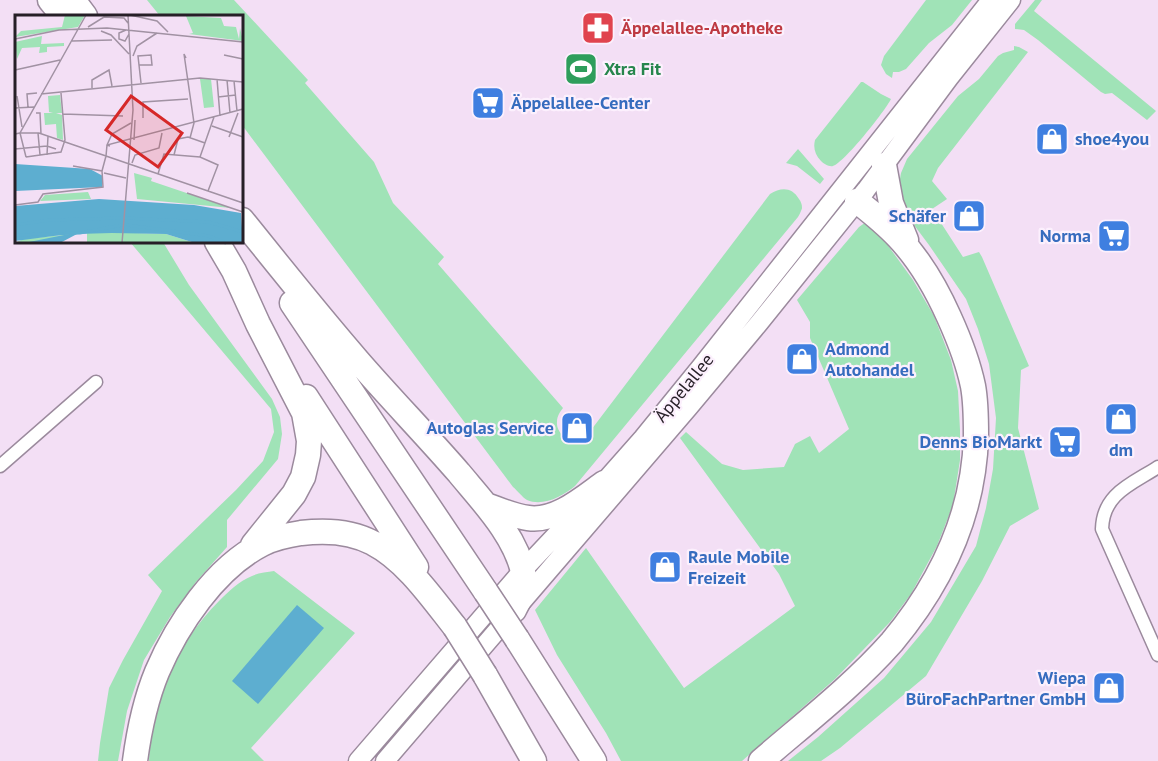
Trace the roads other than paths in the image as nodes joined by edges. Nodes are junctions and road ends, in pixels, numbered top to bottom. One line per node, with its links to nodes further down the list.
1 (50, 0): 5 (highway)
2 (73, 0): 6 (highway)
3 (991, 0): 8 (main road, Äppelallee)
4 (1011, 0): 7 (main road, Äppelallee)
5 (62, 15)
6 (84, 15)
7 (884, 165): 8 (main road, Äppelallee); 12 (highway)
8 (850, 194): 12 (highway); 17 (main road, Äppelallee); 21 (main road, Äppelallee)
9 (243, 221): 18 (highway)
10 (243, 229): 28 (highway, bridge)
11 (218, 243): 13 (highway)
12 (912, 253): 29 (highway)
13 (265, 335): 19 (highway); 22 (highway)
14 (96, 382): 15 (street)
15 (0, 466)
16 (1158, 467): 23 (street)
17 (604, 483): 18 (highway); 20 (main road, Äppelallee)
18 (486, 506): 20 (highway)
19 (244, 556): 22 (highway); 24 (highway)
20 (523, 570): 21 (highway); 25 (main road, Äppelallee)
21 (514, 610): 26 (main road, Äppelallee)
22 (455, 627): 27 (highway, bridge)
23 (1158, 655)
24 (135, 761)
25 (358, 761)
26 (385, 761)
27 (534, 761)
28 (594, 761)
29 (761, 761)

